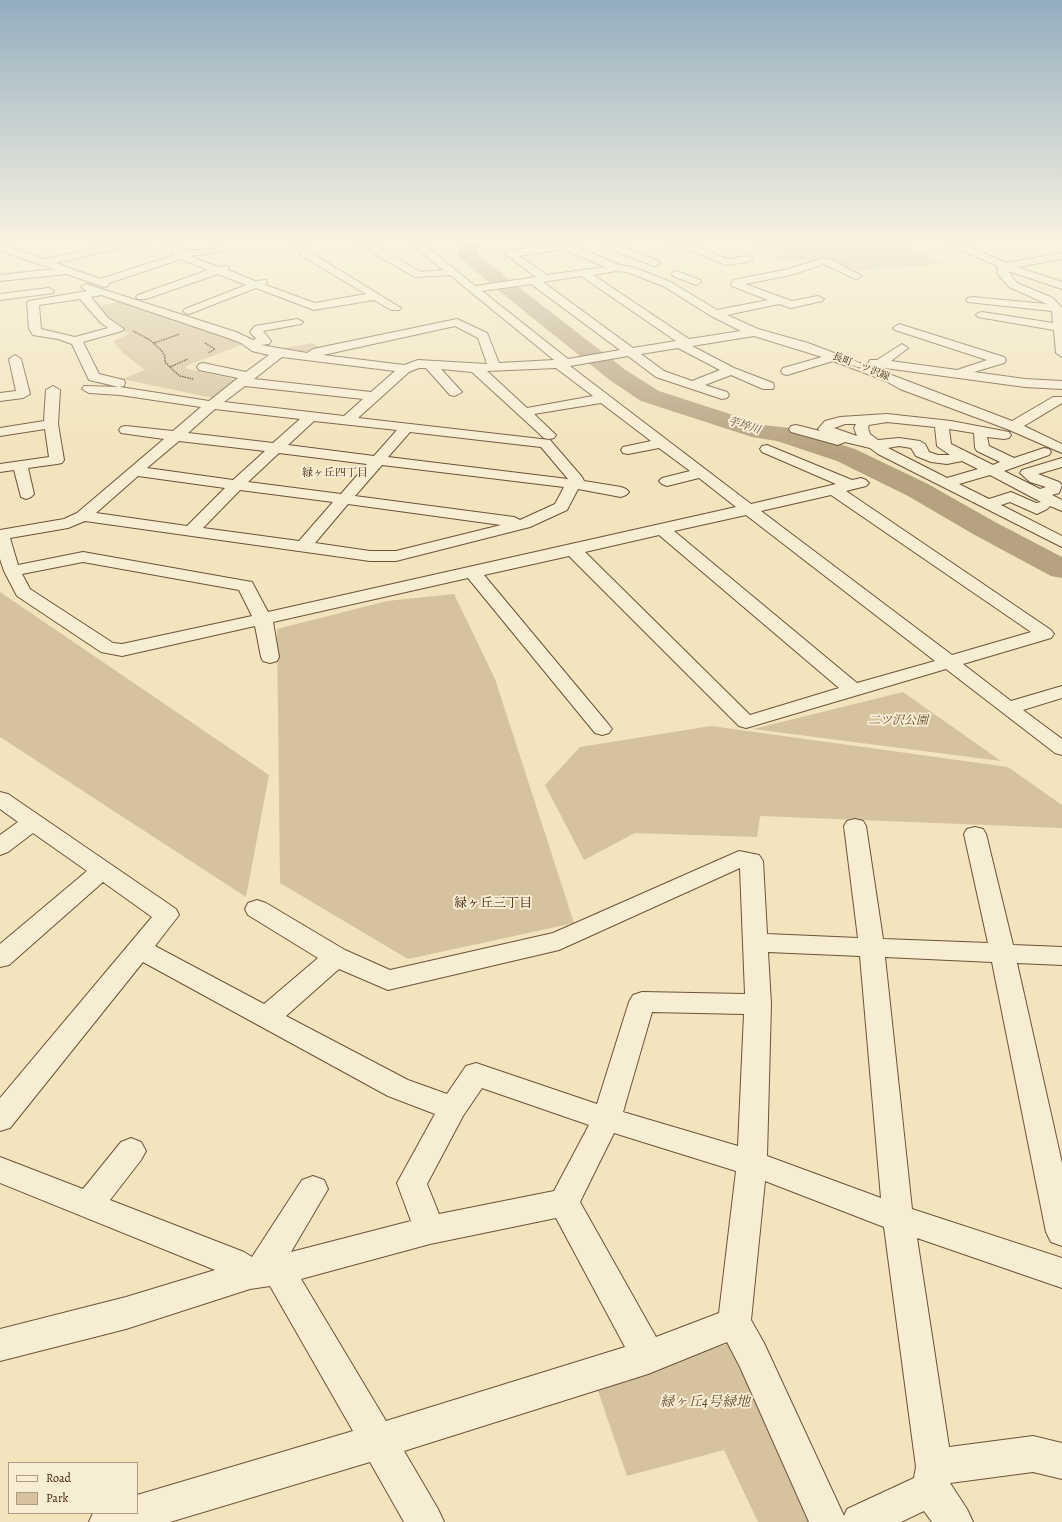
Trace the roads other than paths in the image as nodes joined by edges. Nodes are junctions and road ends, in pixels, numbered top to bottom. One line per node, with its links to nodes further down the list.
1 (34, 311): 20 (street)
2 (97, 311): 20 (street)
3 (169, 311): 22 (street)
4 (189, 311): 14 (street)
5 (320, 311): 15 (street)
6 (500, 311): 32 (street)
7 (575, 311): 26 (street)
8 (637, 311): 23 (street)
9 (710, 311): 12 (street, 長町二ツ沢線)
10 (730, 311): 12 (street)
11 (1057, 311): 18 (street)
12 (715, 314): 19 (street, 長町二ツ沢線)
13 (982, 315): 18 (street)
14 (208, 316)
15 (327, 316)
16 (297, 322): 22 (street)
17 (899, 328): 41 (street)
18 (1060, 328): 28 (street)
19 (754, 332): 21 (street, 長町二ツ沢線); 23 (street)
20 (75, 341): 55 (street)
21 (785, 341): 24 (street); 30 (street, 長町二ツ沢線)
22 (250, 344): 27 (street)
23 (683, 344): 26 (street); 39 (street)
24 (765, 347)
25 (902, 348): 33 (street)
26 (630, 352): 32 (street); 43 (street)
27 (279, 353): 29 (street); 42 (street)
28 (1062, 353)
29 (298, 356): 35 (street); 38 (street)
30 (837, 358): 33 (street); 40 (street); 64 (street, 長町二ツ沢線)
31 (15, 359): 52 (street)
32 (561, 363): 35 (street); 53 (street)
33 (879, 364): 41 (street)
34 (431, 366): 37 (street); 38 (street); 49 (street)
35 (494, 366): 37 (street)
36 (203, 367): 42 (street)
37 (476, 368): 57 (street)
38 (405, 369): 51 (street)
39 (730, 371): 43 (street); 45 (street)
40 (787, 371)
41 (955, 374): 44 (street)
42 (246, 380): 47 (street); 55 (street)
43 (692, 385): 50 (street)
44 (1062, 385)
45 (768, 386)
46 (89, 389): 55 (street)
47 (310, 389): 51 (street); 56 (street)
48 (53, 390): 61 (street)
49 (455, 392)
50 (722, 395)
51 (374, 396): 60 (street)
52 (0, 397)
53 (604, 398): 57 (street); 73 (street)
54 (1058, 400): 64 (street)
55 (215, 403): 56 (street); 71 (street)
56 (292, 405): 59 (street)
57 (525, 412): 69 (street)
58 (15, 414): 66 (street)
59 (311, 416): 60 (street); 74 (street)
60 (347, 420): 62 (street)
61 (51, 424): 66 (street); 83 (street)
62 (407, 427): 79 (street); 93 (street)
63 (796, 428): 67 (street)
64 (1014, 428): 68 (street); 72 (street); 76 (street, 長町二ツ沢線); 78 (street); 80 (street)
65 (126, 430): 71 (street)
66 (7, 431)
67 (871, 433): 67 (street); 70 (street); 70 (street); 81 (street); 89 (street)
68 (981, 433): 70 (street); 80 (street)
69 (549, 435)
70 (939, 435): 81 (street)
71 (176, 436): 74 (street); 87 (street)
72 (1062, 439)
73 (662, 443): 77 (street); 88 (street)
74 (275, 449): 79 (street); 94 (street)
75 (767, 449): 95 (street)
76 (1062, 449)
77 (628, 450)
78 (1044, 452): 80 (street); 82 (street)
79 (377, 460): 93 (street); 100 (street)
80 (1007, 460): 86 (street)
81 (959, 461): 86 (street); 89 (street)
82 (1062, 462): 102 (street)
83 (20, 465): 84 (street); 98 (street)
84 (0, 468)
85 (1062, 469): 90 (street)
86 (992, 470): 92 (street); 102 (street)
87 (135, 471): 94 (street); 104 (street)
88 (701, 473): 91 (street); 103 (street)
89 (929, 474): 92 (street)
90 (1062, 480)
91 (667, 481)
92 (946, 483): 99 (street)
93 (573, 484): 97 (street); 106 (street)
94 (236, 485): 100 (street); 108 (street)
95 (848, 486): 103 (street); 118 (street)
96 (988, 488): 99 (street)
97 (621, 492)
98 (26, 494)
99 (967, 494): 101 (street)
100 (345, 499): 106 (street); 112 (street)
101 (987, 504): 102 (street); 105 (street)
102 (1054, 507): 105 (street); 109 (street)
103 (748, 509): 107 (street); 118 (street)
104 (83, 516): 108 (street); 110 (street)
105 (1020, 522): 109 (street)
106 (524, 524): 112 (street)
107 (662, 529): 113 (street); 119 (street)
108 (192, 531): 112 (street)
109 (1041, 532): 111 (street)
110 (0, 535): 114 (street)
111 (1062, 542)
112 (303, 547)
113 (573, 550): 115 (street); 119 (street)
114 (12, 571): 116 (street); 116 (street)
115 (473, 573): 116 (street); 122 (street)
116 (263, 619): 117 (street)
117 (270, 657)
118 (946, 662): 119 (street); 121 (street)
119 (854, 691)
120 (1062, 692): 121 (street)
121 (1007, 708): 123 (street)
122 (602, 729)
123 (1062, 749)
124 (0, 799): 125 (street)
125 (32, 822): 128 (street); 129 (street)
126 (855, 826): 132 (street)
127 (975, 834): 134 (street)
128 (0, 846)
129 (103, 870): 133 (street); 137 (street)
130 (257, 908): 136 (street)
131 (754, 942): 132 (street); 136 (street); 138 (street)
132 (872, 948): 134 (street); 149 (street)
133 (139, 949): 139 (street); 141 (street)
134 (1003, 955): 135 (street); 151 (street)
135 (1062, 956)
136 (336, 957): 139 (street)
137 (0, 958)
138 (758, 1004): 142 (street); 144 (street)
139 (267, 1017): 140 (street)
140 (453, 1108): 142 (street); 150 (street)
141 (0, 1119)
142 (607, 1119): 144 (street); 147 (street)
143 (131, 1151): 148 (street)
144 (752, 1163): 149 (street); 154 (street)
145 (0, 1170): 148 (street)
146 (313, 1189): 152 (street)
147 (564, 1203): 150 (street); 156 (street)
148 (88, 1204): 152 (street)
149 (898, 1218): 153 (street); 159 (street)
150 (430, 1230): 152 (street)
151 (1062, 1232)
152 (263, 1272): 155 (street); 157 (street)
153 (1062, 1273)
154 (734, 1323): 156 (street); 164 (street)
155 (0, 1345)
156 (648, 1357): 157 (street)
157 (377, 1442): 160 (street); 163 (street)
158 (1062, 1461): 159 (street)
159 (932, 1478): 165 (street); 166 (street)
160 (138, 1513)
161 (135, 1514): 162 (street)
162 (108, 1522)
163 (425, 1522)
164 (828, 1522)
165 (860, 1522)
166 (954, 1522)

